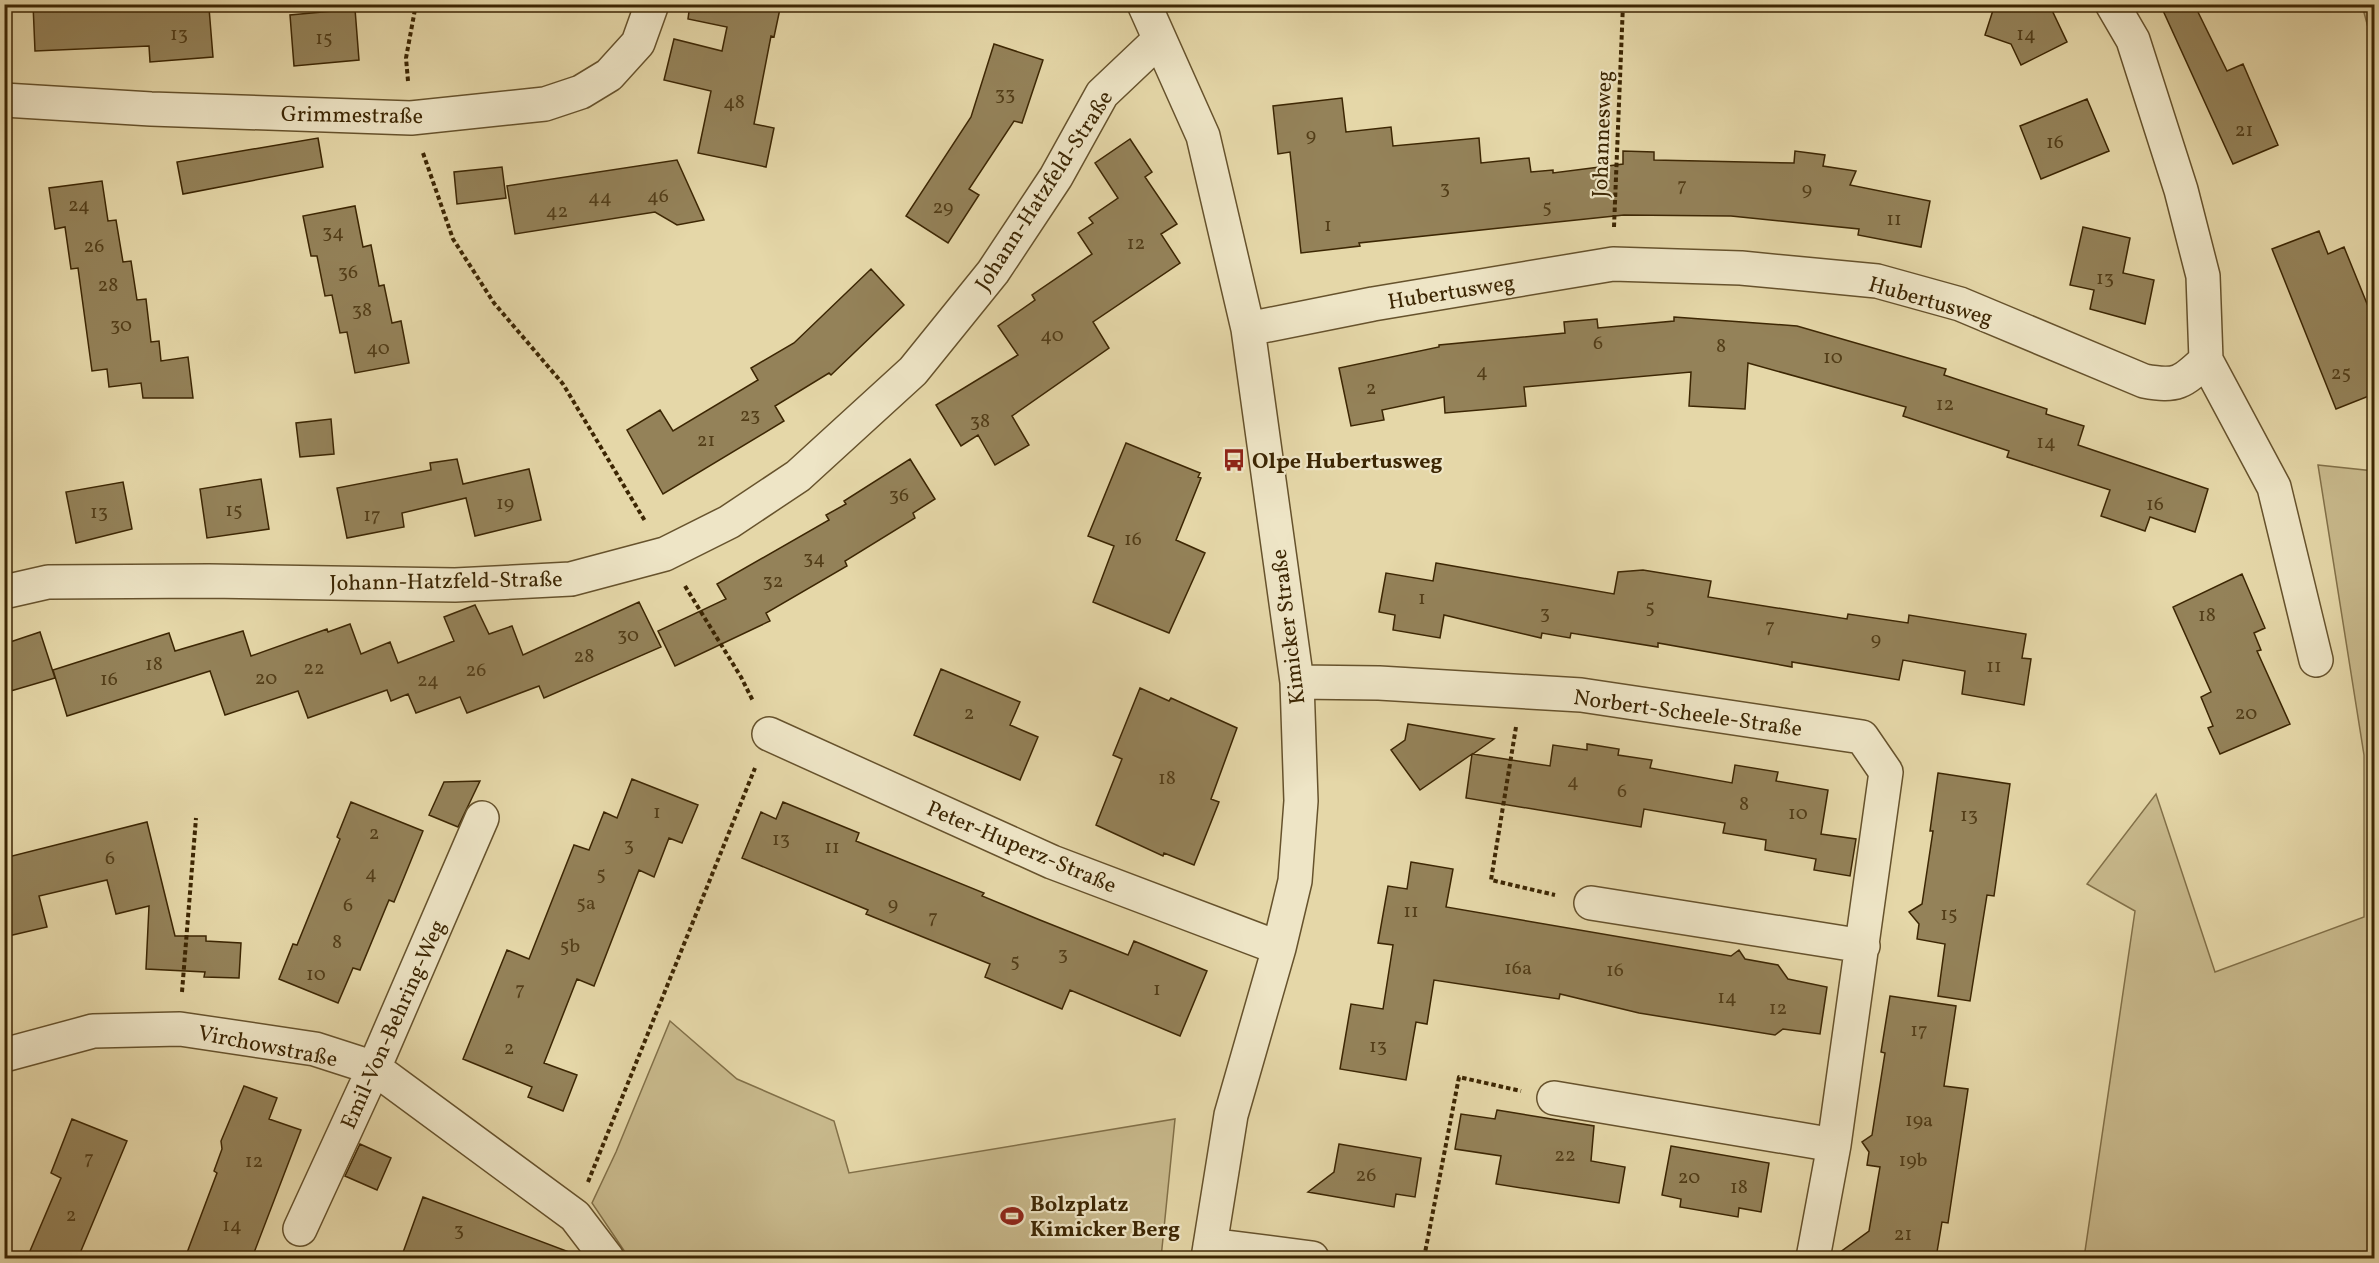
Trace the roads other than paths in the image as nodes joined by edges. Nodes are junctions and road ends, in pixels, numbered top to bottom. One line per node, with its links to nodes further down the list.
1 (652, 4): 5 (street, Grimmestraße)
2 (1144, 4): 4 (street, Kimicker Straße)
3 (2112, 4): 7 (street)
4 (1159, 40): 6 (street, Kimicker Straße); 8 (street, Johann-Hatzfeld-Straße)
5 (4, 100)
6 (1248, 329): 7 (street, Hubertusweg); 10 (street, Kimicker Straße)
7 (2206, 360): 9 (street)
8 (4, 592)
9 (2316, 660)
10 (1297, 682): 14 (street, Norbert-Scheele-Straße); 15 (street, Kimicker Straße)
11 (768, 735): 15 (street, Peter-Huperz-Straße)
12 (482, 818): 17 (street, Emil-Von-Behring-Weg)
13 (1591, 903): 14 (street)
14 (1863, 946): 19 (street, Norbert-Scheele-Straße)
15 (1279, 948): 21 (street, Kimicker Straße)
16 (4, 1055): 17 (street, Virchowstraße)
17 (374, 1068): 20 (street, Emil-Von-Behring-Weg); 22 (street, Virchowstraße)
18 (1554, 1098): 19 (street)
19 (1834, 1146): 24 (street, Norbert-Scheele-Straße)
20 (300, 1229)
21 (1209, 1252): 23 (street)
22 (607, 1258)
23 (1312, 1258)
24 (1813, 1258)

